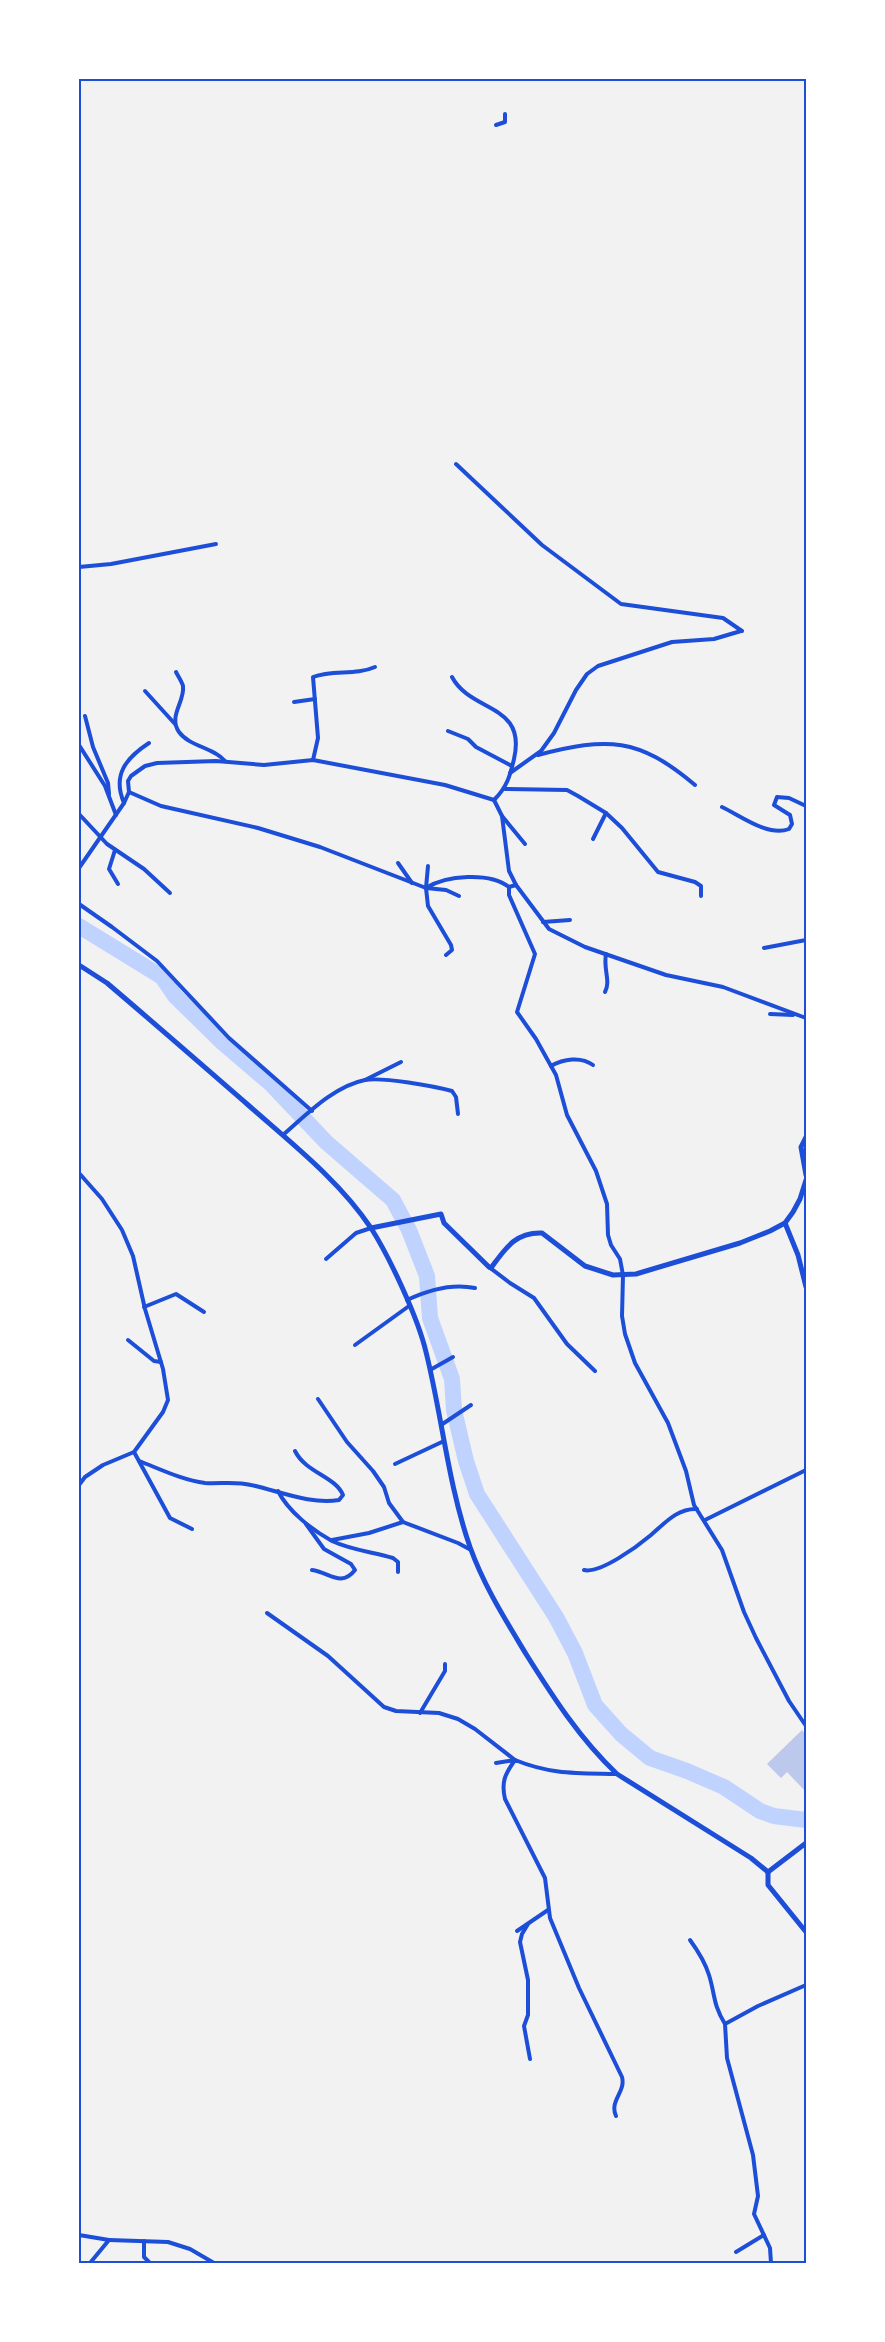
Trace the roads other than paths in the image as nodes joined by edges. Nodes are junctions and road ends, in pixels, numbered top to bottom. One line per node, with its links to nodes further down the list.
1 (505, 114): 2 (street)
2 (496, 125)
3 (456, 464): 17 (street)
4 (216, 544): 5 (street)
5 (79, 567)
6 (375, 667): 10 (street)
7 (176, 672): 13 (street)
8 (452, 677): 20 (street)
9 (145, 691): 13 (street)
10 (315, 699): 11 (street); 18 (street)
11 (294, 702)
12 (85, 716): 25 (street)
13 (176, 726): 19 (street)
14 (448, 731): 20 (street)
15 (149, 743): 27 (street)
16 (79, 746): 25 (street)
17 (536, 755): 21 (street); 22 (street)
18 (313, 760): 19 (street); 26 (street)
19 (225, 761): 24 (street)
20 (512, 766): 21 (street)
21 (510, 773): 23 (street)
22 (695, 785)
23 (505, 789): 26 (street); 30 (street)
24 (129, 792): 27 (street); 41 (street)
25 (109, 794): 32 (street)
26 (494, 800): 33 (street)
27 (124, 802): 32 (street)
28 (806, 806): 29 (street)
29 (722, 807)
30 (606, 813): 35 (street); 48 (street)
31 (79, 814): 34 (street)
32 (116, 815): 34 (street)
33 (502, 816): 36 (street); 43 (street)
34 (100, 837): 37 (street); 40 (street)
35 (593, 839)
36 (525, 844)
37 (115, 850): 42 (street); 46 (street)
38 (398, 863): 41 (street)
39 (428, 866): 45 (street)
40 (79, 868)
41 (412, 882): 45 (street)
42 (118, 884)
43 (516, 885): 44 (street); 51 (street)
44 (510, 887): 45 (street); 63 (street)
45 (426, 888): 47 (street); 55 (street)
46 (170, 893)
47 (460, 896)
48 (701, 896)
49 (79, 904): 65 (street)
50 (570, 920): 51 (street)
51 (543, 922): 54 (street)
52 (806, 940): 53 (street)
53 (764, 948)
54 (606, 954): 57 (street); 59 (street)
55 (446, 955)
56 (79, 965): 67 (street)
57 (605, 992)
58 (770, 1014): 59 (street)
59 (795, 1015): 60 (street)
60 (806, 1018)
61 (402, 1062): 64 (street)
62 (593, 1065): 63 (street)
63 (552, 1066): 76 (street)
64 (366, 1080): 65 (street); 66 (street)
65 (310, 1112): 67 (street)
66 (458, 1114)
67 (283, 1135): 73 (street)
68 (806, 1137): 70 (street)
69 (79, 1173): 80 (street)
70 (806, 1175)
71 (806, 1180): 72 (street)
72 (785, 1223): 76 (street); 77 (street)
73 (371, 1228): 74 (street); 75 (street); 79 (street)
74 (326, 1259)
75 (490, 1267): 76 (street); 87 (street)
76 (623, 1275): 99 (street)
77 (806, 1287)
78 (475, 1288): 79 (street)
79 (408, 1303): 83 (street); 86 (street)
80 (144, 1307): 81 (street); 85 (street)
81 (204, 1312)
82 (128, 1340): 85 (street)
83 (355, 1345)
84 (453, 1357): 86 (street)
85 (161, 1362): 93 (street)
86 (430, 1370): 90 (street)
87 (595, 1371)
88 (318, 1399): 102 (street)
89 (471, 1405): 90 (street)
90 (441, 1425): 91 (street)
91 (444, 1442): 95 (street); 105 (street)
92 (295, 1450): 98 (street)
93 (134, 1452): 94 (street); 97 (street)
94 (139, 1461): 98 (street); 103 (street)
95 (395, 1464)
96 (806, 1470): 100 (street)
97 (79, 1485)
98 (278, 1492): 101 (street)
99 (697, 1509): 100 (street); 107 (street)
100 (705, 1520): 112 (street)
101 (305, 1522): 104 (street); 106 (street)
102 (403, 1522): 104 (street); 105 (street)
103 (192, 1529)
104 (332, 1540): 108 (street)
105 (471, 1550): 115 (street)
106 (312, 1570)
107 (584, 1570)
108 (398, 1572)
109 (268, 1613): 111 (street)
110 (445, 1664): 111 (street)
111 (420, 1714): 113 (street)
112 (806, 1726)
113 (515, 1760): 114 (street); 115 (street); 118 (street)
114 (496, 1763)
115 (617, 1774): 117 (street)
116 (806, 1843): 117 (street)
117 (768, 1872): 121 (street)
118 (548, 1910): 119 (street); 126 (street)
119 (528, 1924): 120 (street); 125 (street)
120 (517, 1931)
121 (806, 1932)
122 (690, 1940): 124 (street)
123 (806, 1985): 124 (street)
124 (725, 2024): 128 (street)
125 (530, 2059)
126 (616, 2116)
127 (79, 2235): 129 (street)
128 (764, 2235): 131 (street); 135 (street)
129 (109, 2240): 130 (street); 132 (street)
130 (144, 2241): 133 (street); 134 (street)
131 (736, 2252)
132 (90, 2263)
133 (150, 2263)
134 (214, 2263)
135 (771, 2263)

